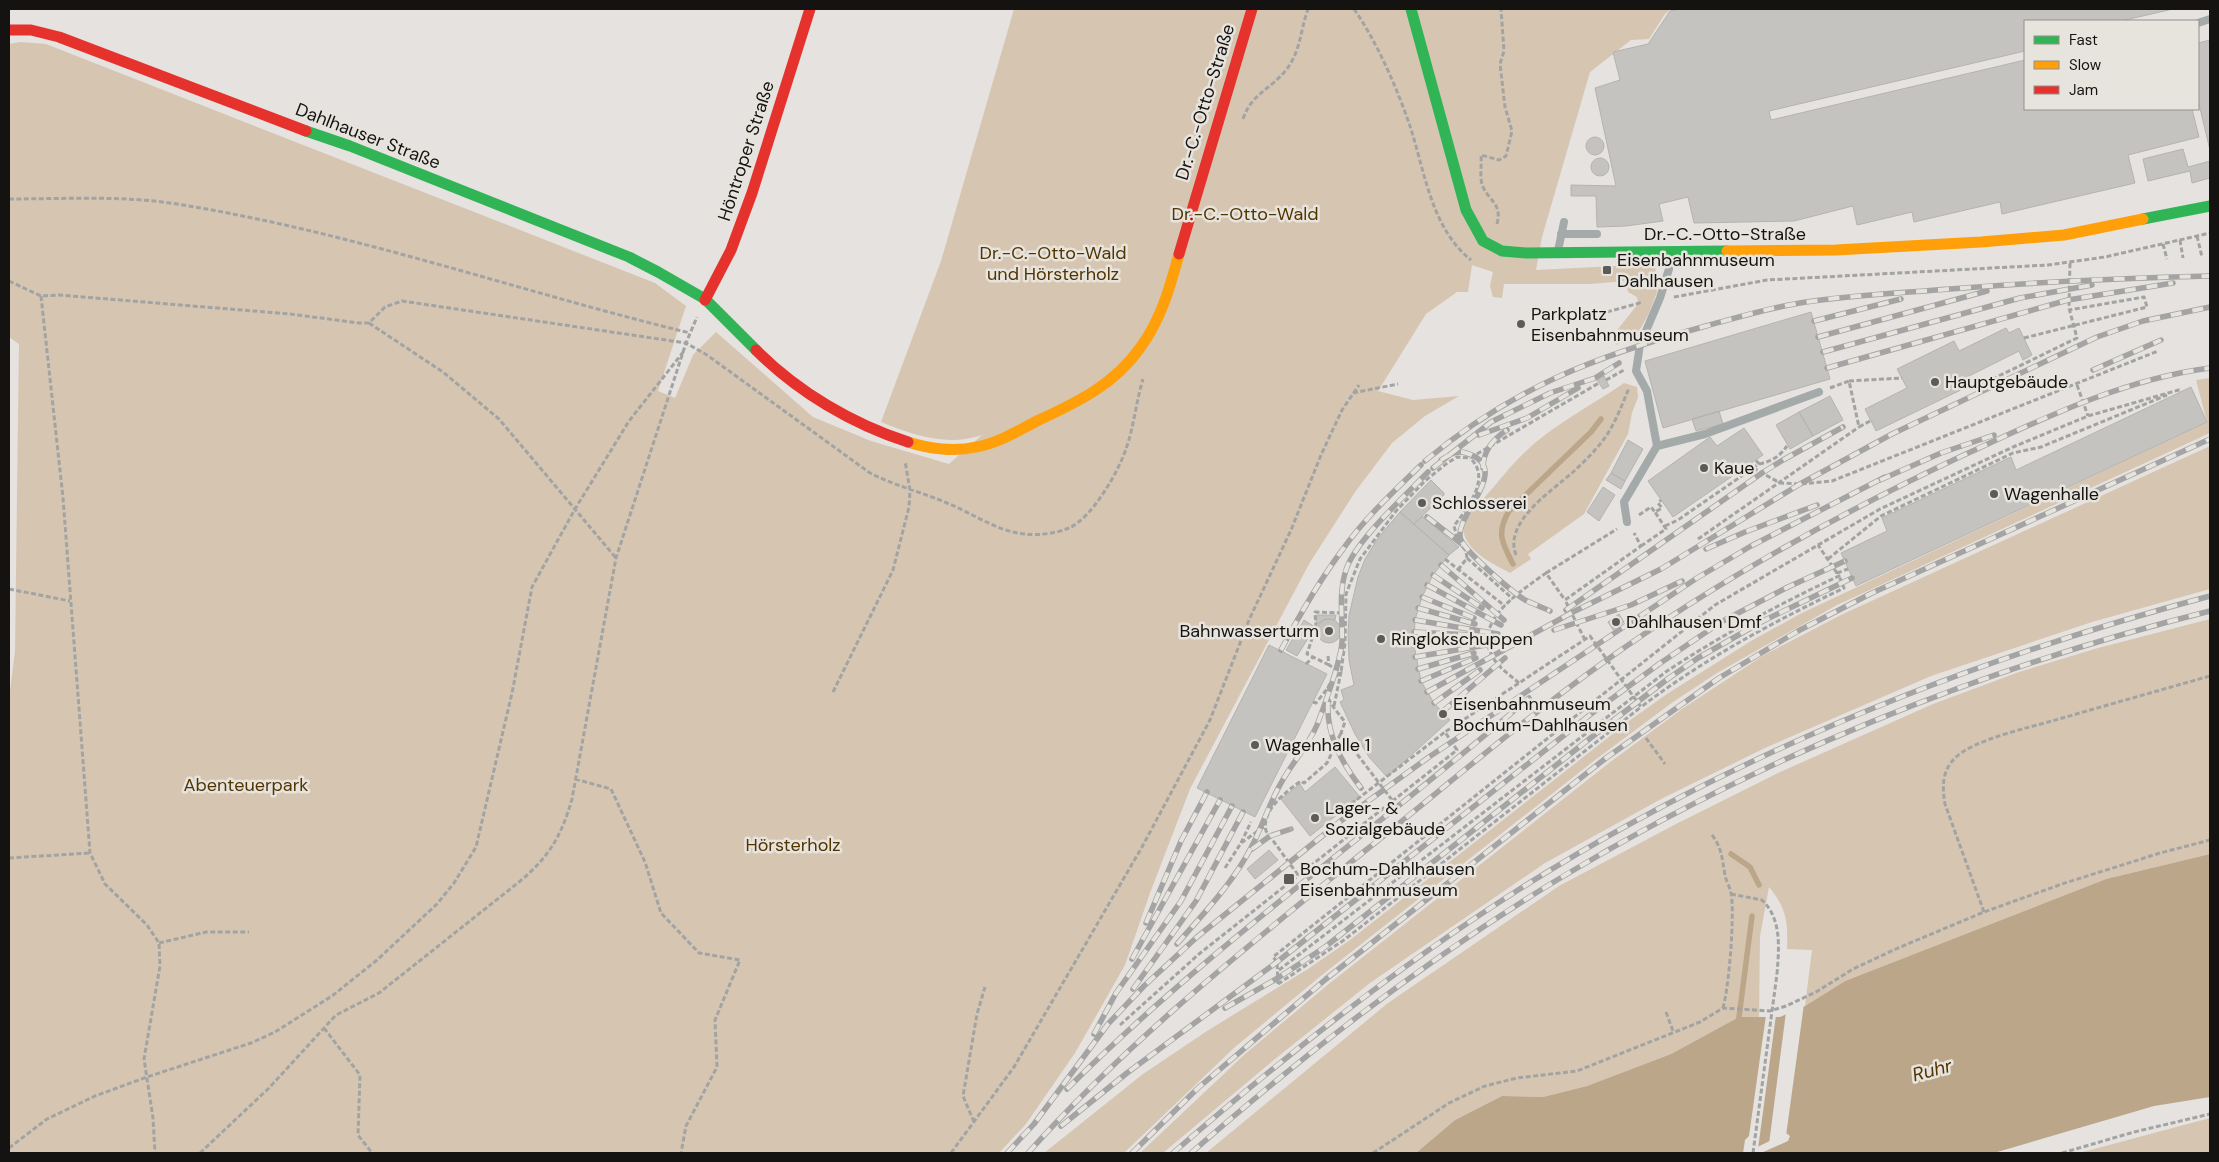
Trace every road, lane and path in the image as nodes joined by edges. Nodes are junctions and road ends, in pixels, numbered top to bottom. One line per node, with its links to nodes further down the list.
1 (810, 9): 27 (street, Höntroper Straße)
2 (1252, 9): 51 (street, Dr.-C.-Otto-Straße)
3 (1354, 9): 14 (path)
4 (1411, 9): 17 (street)
5 (1501, 9): 17 (path)
6 (9, 30): 27 (street, Dahlhauser Straße)
7 (9, 199): 32 (path)
8 (2210, 206): 18 (street, Dr.-C.-Otto-Straße)
9 (1564, 222): 11 (lane)
10 (2210, 233): 13 (path)
11 (1561, 234): 12 (lane); 19 (lane)
12 (1597, 234)
13 (2198, 236): 15 (path); 20 (path)
14 (1449, 237)
15 (2180, 240): 16 (path); 21 (path)
16 (2163, 244): 22 (path); 23 (path)
17 (1492, 247): 19 (street, Dr.-C.-Otto-Straße)
18 (1669, 250): 19 (street, Dr.-C.-Otto-Straße); 26 (lane)
19 (1558, 253)
20 (2202, 257)
21 (2183, 258)
22 (2167, 259)
23 (2070, 262): 26 (path); 28 (path)
24 (9, 282): 25 (path)
25 (41, 296): 30 (path); 80 (path)
26 (1660, 298): 29 (path); 52 (lane)
27 (705, 300): 32 (path); 50 (street, Dahlhauser Straße)
28 (2069, 310): 31 (path); 31 (path)
29 (1607, 312)
30 (369, 323): 34 (path); 61 (path)
31 (2073, 325): 33 (path); 44 (path)
32 (690, 333): 34 (path)
33 (2024, 338)
34 (686, 343): 35 (path); 59 (path)
35 (684, 351): 61 (path); 69 (path)
36 (2158, 351): 42 (path)
37 (1902, 378): 38 (path)
38 (1849, 381): 45 (path); 49 (path)
39 (1600, 383): 54 (path)
40 (1359, 384): 46 (path)
41 (1398, 384): 46 (path)
42 (2076, 385): 47 (path); 58 (path)
43 (1630, 387): 68 (path)
44 (1972, 389)
45 (1819, 392): 52 (lane)
46 (1353, 393): 128 (path)
47 (2088, 416): 66 (path); 71 (path)
48 (1870, 421): 49 (path)
49 (1859, 427): 58 (path)
50 (877, 430): 51 (street, Dr.-C.-Otto-Straße)
51 (901, 440): 59 (path)
52 (1657, 446): 63 (lane)
53 (1787, 446): 56 (path)
54 (1470, 458): 70 (path); 82 (path)
55 (1755, 459): 56 (path)
56 (1759, 464): 57 (path)
57 (1753, 468): 58 (path); 64 (path)
58 (1780, 482): 65 (path)
59 (910, 490): 93 (path)
60 (1661, 500): 62 (path)
61 (575, 509): 69 (path); 126 (path)
62 (1655, 512): 63 (path); 64 (path)
63 (1627, 522): 67 (path); 75 (path)
64 (1665, 526): 67 (path)
65 (1698, 539)
66 (1818, 545): 71 (path); 90 (path)
67 (1641, 546): 79 (path)
68 (1516, 555)
69 (616, 558): 102 (path)
70 (1467, 558): 74 (path); 78 (path)
71 (1828, 559): 76 (path)
72 (1445, 560): 74 (path)
73 (1848, 568): 76 (path)
74 (1458, 570): 81 (path)
75 (1546, 573): 78 (path); 79 (path)
76 (1838, 575): 94 (path); 97 (path)
77 (9, 589): 80 (path)
78 (1512, 599): 81 (path)
79 (1565, 600): 83 (path)
80 (70, 601): 111 (path)
81 (1505, 606): 91 (path)
82 (1344, 613): 85 (path); 88 (path)
83 (1585, 640): 90 (path); 91 (path)
84 (1328, 656): 87 (path)
85 (1313, 657): 86 (path); 87 (path)
86 (1306, 664)
87 (1328, 665): 88 (path)
88 (1341, 672): 92 (path); 96 (path)
89 (2210, 676): 116 (path)
90 (1620, 679): 94 (path); 119 (path)
91 (1519, 682): 98 (path)
92 (1327, 690): 95 (path); 96 (path)
93 (833, 692)
94 (1633, 696): 97 (path); 119 (path)
95 (1313, 702)
96 (1333, 707): 99 (path)
97 (1641, 707): 119 (path)
98 (1445, 732): 103 (path); 104 (path)
99 (1341, 733): 103 (path); 107 (path)
100 (1646, 738): 101 (path)
101 (1665, 764)
102 (575, 779): 124 (path); 133 (path)
103 (1380, 783): 104 (path); 105 (path)
104 (1392, 800): 114 (path)
105 (1351, 804)
106 (1251, 822): 110 (path)
107 (1265, 826): 110 (path); 114 (path)
108 (1712, 835): 115 (path)
109 (2210, 840): 116 (path)
110 (1241, 844): 113 (path)
111 (90, 853): 112 (path); 118 (path)
112 (9, 858)
113 (1225, 868)
114 (1298, 875): 123 (path)
115 (1731, 894): 121 (path); 136 (path, bridge)
116 (1984, 912): 121 (path)
117 (249, 932): 118 (path)
118 (159, 943): 126 (path)
119 (1278, 970)
120 (985, 987): 128 (path)
121 (1723, 1008): 125 (path)
122 (1666, 1012): 125 (path)
123 (1120, 1025)
124 (324, 1028): 131 (path); 132 (path)
125 (1673, 1031): 135 (path)
126 (147, 1076): 129 (path); 130 (path)
127 (2210, 1114): 137 (path)
128 (974, 1122): 134 (path)
129 (9, 1148)
130 (155, 1153)
131 (200, 1153)
132 (372, 1153)
133 (681, 1153)
134 (951, 1153)
135 (1373, 1153)
136 (1753, 1153)
137 (2062, 1153)

